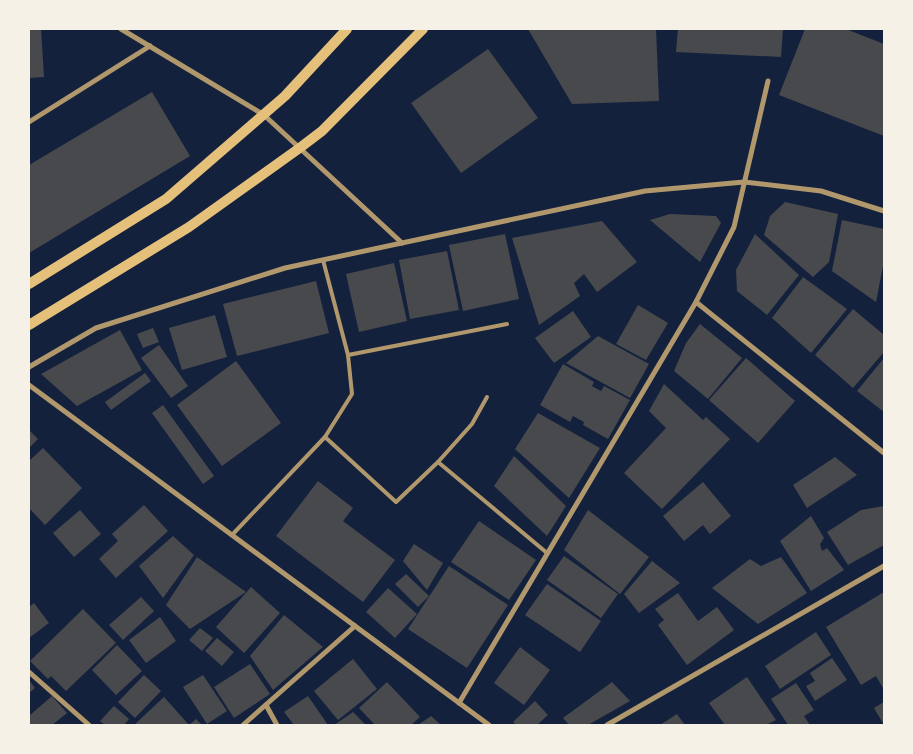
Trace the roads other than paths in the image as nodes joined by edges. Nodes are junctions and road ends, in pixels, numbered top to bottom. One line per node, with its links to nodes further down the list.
1 (120, 29): 4 (street)
2 (347, 29): 6 (main road)
3 (423, 29): 8 (main road)
4 (150, 46): 6 (street); 7 (street)
5 (768, 81): 9 (street)
6 (264, 115): 8 (street); 13 (main road)
7 (29, 122)
8 (300, 147): 11 (street); 16 (main road)
9 (744, 182): 10 (street); 11 (street); 14 (street)
10 (884, 211)
11 (402, 243): 12 (street)
12 (323, 260): 17 (lane); 18 (street)
13 (29, 284)
14 (696, 302): 22 (street); 25 (street)
15 (507, 324): 17 (lane)
16 (29, 326)
17 (348, 355): 21 (lane)
18 (29, 367)
19 (29, 384): 24 (street)
20 (487, 397): 23 (lane)
21 (326, 437): 23 (lane); 24 (lane)
22 (884, 453)
23 (438, 462): 25 (lane)
24 (232, 535): 27 (street)
25 (547, 553): 29 (street)
26 (883, 569): 35 (street)
27 (355, 626): 29 (street); 30 (street)
28 (29, 672): 31 (street)
29 (459, 703): 34 (street)
30 (266, 705): 32 (street); 33 (street)
31 (89, 725)
32 (243, 725)
33 (277, 725)
34 (489, 725)
35 (608, 725)

